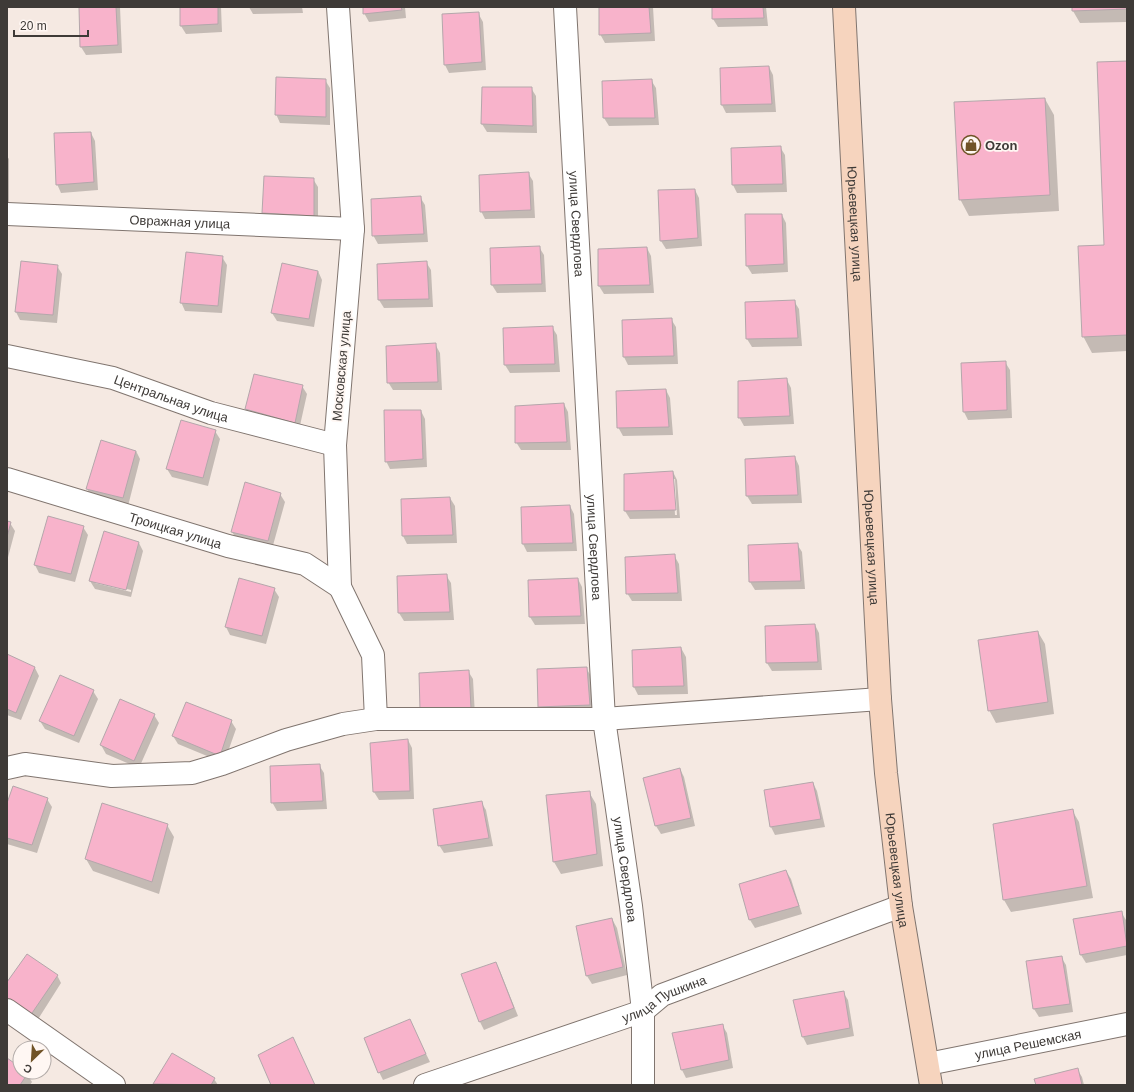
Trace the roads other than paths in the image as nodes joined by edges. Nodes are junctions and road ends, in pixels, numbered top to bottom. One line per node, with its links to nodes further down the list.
1 (338, 7): 5 (street, Московская улица)
2 (565, 7): 12 (street, улица Свердлова)
3 (844, 7): 10 (main road, Юрьевецкая улица)
4 (7, 214): 5 (street, Овражная улица)
5 (353, 229): 7 (street, Московская улица)
6 (7, 356): 7 (street, Центральная улица)
7 (334, 445): 9 (street, Московская улица)
8 (7, 479): 9 (street, Троицкая улица)
9 (340, 587): 11 (street, Московская улица)
10 (880, 699): 12 (street); 14 (main road, Юрьевецкая улица)
11 (376, 719): 12 (street); 13 (street)
12 (604, 719): 16 (street, улица Свердлова)
13 (7, 768)
14 (901, 906): 16 (street, улица Пушкина); 18 (main road, Юрьевецкая улица)
15 (7, 1010): 19 (street)
16 (643, 1011): 20 (street, улица Пушкина); 21 (street, улица Свердлова)
17 (1127, 1024): 18 (street, улица Решемская)
18 (928, 1064): 22 (main road, Юрьевецкая улица)
19 (114, 1085)
20 (425, 1085)
21 (643, 1085)
22 (931, 1085)

